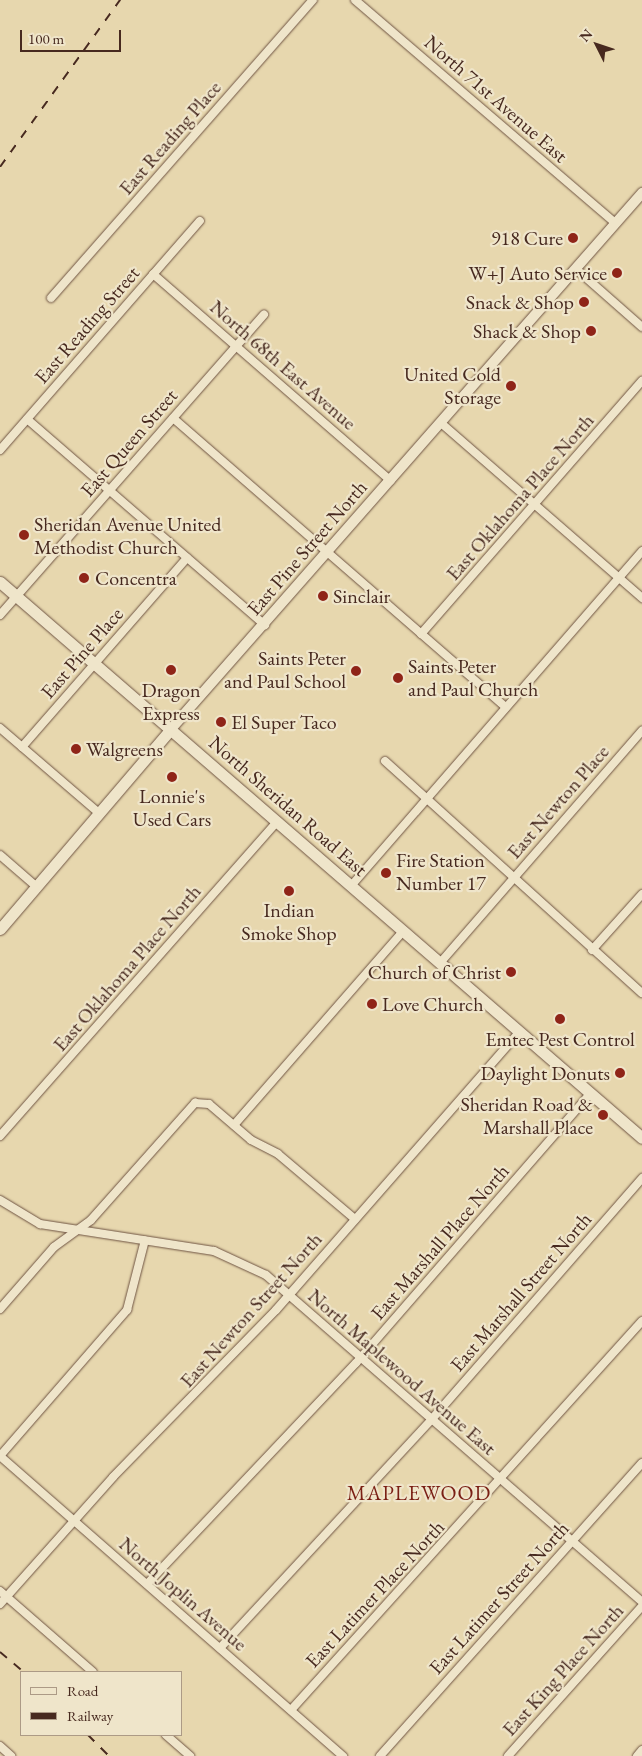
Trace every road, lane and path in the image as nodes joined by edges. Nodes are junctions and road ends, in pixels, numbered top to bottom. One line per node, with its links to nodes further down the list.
1 (313, 0): 8 (street, East Reading Place)
2 (355, 0): 5 (street, North 71st Avenue East)
3 (642, 193): 5 (street, East Pine Street North)
4 (200, 221): 7 (street, East Reading Street)
5 (615, 223): 6 (street, East Pine Street North)
6 (576, 269): 10 (street); 15 (street, East Pine Street North)
7 (153, 274): 11 (street, North 68th East Avenue); 14 (street, East Reading Street)
8 (51, 298)
9 (264, 315): 11 (street, East Queen Street)
10 (642, 327)
11 (236, 346): 13 (street, East Queen Street); 17 (street, North 68th East Avenue)
12 (642, 381): 19 (street, East Oklahoma Place North)
13 (172, 418): 18 (street, East Queen Street); 21 (street)
14 (27, 419): 16 (street, East Reading Street); 18 (street)
15 (441, 423): 17 (street, East Pine Street North); 19 (street)
16 (0, 450)
17 (391, 481): 21 (street, East Pine Street North)
18 (109, 491): 22 (street); 25 (street, East Queen Street)
19 (535, 505): 23 (street); 29 (street, East Oklahoma Place North)
20 (642, 551): 23 (street)
21 (328, 553): 28 (street, East Pine Street North); 29 (street)
22 (186, 558): 28 (street); 30 (street, East Pine Place)
23 (619, 578): 26 (street); 31 (street)
24 (0, 582): 25 (main road, North Sheridan Road East)
25 (17, 596): 27 (street, East Queen Street); 30 (main road, North Sheridan Road East)
26 (642, 598)
27 (0, 615)
28 (264, 625): 33 (street, East Pine Street North)
29 (421, 634): 31 (street)
30 (95, 663): 33 (main road, North Sheridan Road East); 35 (street, East Pine Place)
31 (506, 707): 37 (street)
32 (0, 728): 35 (street)
33 (171, 729): 38 (main road, East Pine Street North); 39 (main road, North Sheridan Road East)
34 (642, 731): 41 (street, East Newton Place)
35 (22, 747): 38 (street)
36 (385, 761): 37 (street)
37 (426, 799): 41 (street); 42 (street)
38 (100, 814): 43 (main road, East Pine Street North)
39 (278, 822): 42 (main road, North Sheridan Road East); 53 (street, East Oklahoma Place North)
40 (0, 855): 43 (street)
41 (515, 877): 47 (street); 48 (street, East Newton Place)
42 (351, 886): 46 (main road, North Sheridan Road East)
43 (37, 887): 45 (main road, East Pine Street North)
44 (642, 894): 47 (street)
45 (0, 929)
46 (403, 931): 48 (main road, North Sheridan Road East); 52 (street)
47 (592, 950): 49 (street)
48 (440, 963): 50 (main road, North Sheridan Road East)
49 (642, 993)
50 (519, 1032): 51 (main road, North Sheridan Road East); 57 (street, East Newton Street North)
51 (590, 1094): 54 (main road, North Sheridan Road East); 63 (street, East Marshall Place North)
52 (234, 1126): 57 (street); 58 (street)
53 (0, 1136)
54 (642, 1138)
55 (642, 1178): 64 (street, East Marshall Street North)
56 (0, 1200): 58 (street, North Maplewood Avenue East)
57 (354, 1219): 60 (street, East Newton Street North)
58 (77, 1233): 59 (street, North Maplewood Avenue East); 61 (street)
59 (144, 1240): 60 (street, North Maplewood Avenue East); 65 (street)
60 (290, 1295): 63 (street, North Maplewood Avenue East); 68 (street, East Newton Street North)
61 (0, 1310)
62 (642, 1321): 67 (street, East Latimer Place North)
63 (361, 1358): 64 (street, North Maplewood Avenue East); 70 (street, East Marshall Place North)
64 (432, 1419): 67 (street, North Maplewood Avenue East); 74 (street, East Marshall Street North)
65 (0, 1456): 68 (street, North Joplin Avenue)
66 (642, 1463): 69 (street, East Latimer Street North)
67 (502, 1481): 69 (street, North Maplewood Avenue East); 76 (street, East Latimer Place North)
68 (73, 1520): 70 (street, North Joplin Avenue); 71 (street, East Newton Street North)
69 (573, 1542): 73 (street, North Maplewood Avenue East); 82 (street, East Latimer Street North)
70 (147, 1584): 74 (street, North Joplin Avenue)
71 (3, 1594): 72 (street, East Newton Street North); 75 (street)
72 (0, 1604)
73 (642, 1604): 83 (street, East King Place North)
74 (220, 1648): 76 (street, North Joplin Avenue)
75 (93, 1671)
76 (291, 1710): 81 (street, North Joplin Avenue)
77 (167, 1736): 80 (street)
78 (0, 1746): 79 (street)
79 (11, 1756)
80 (190, 1756)
81 (343, 1756)
82 (380, 1756)
83 (508, 1756)

